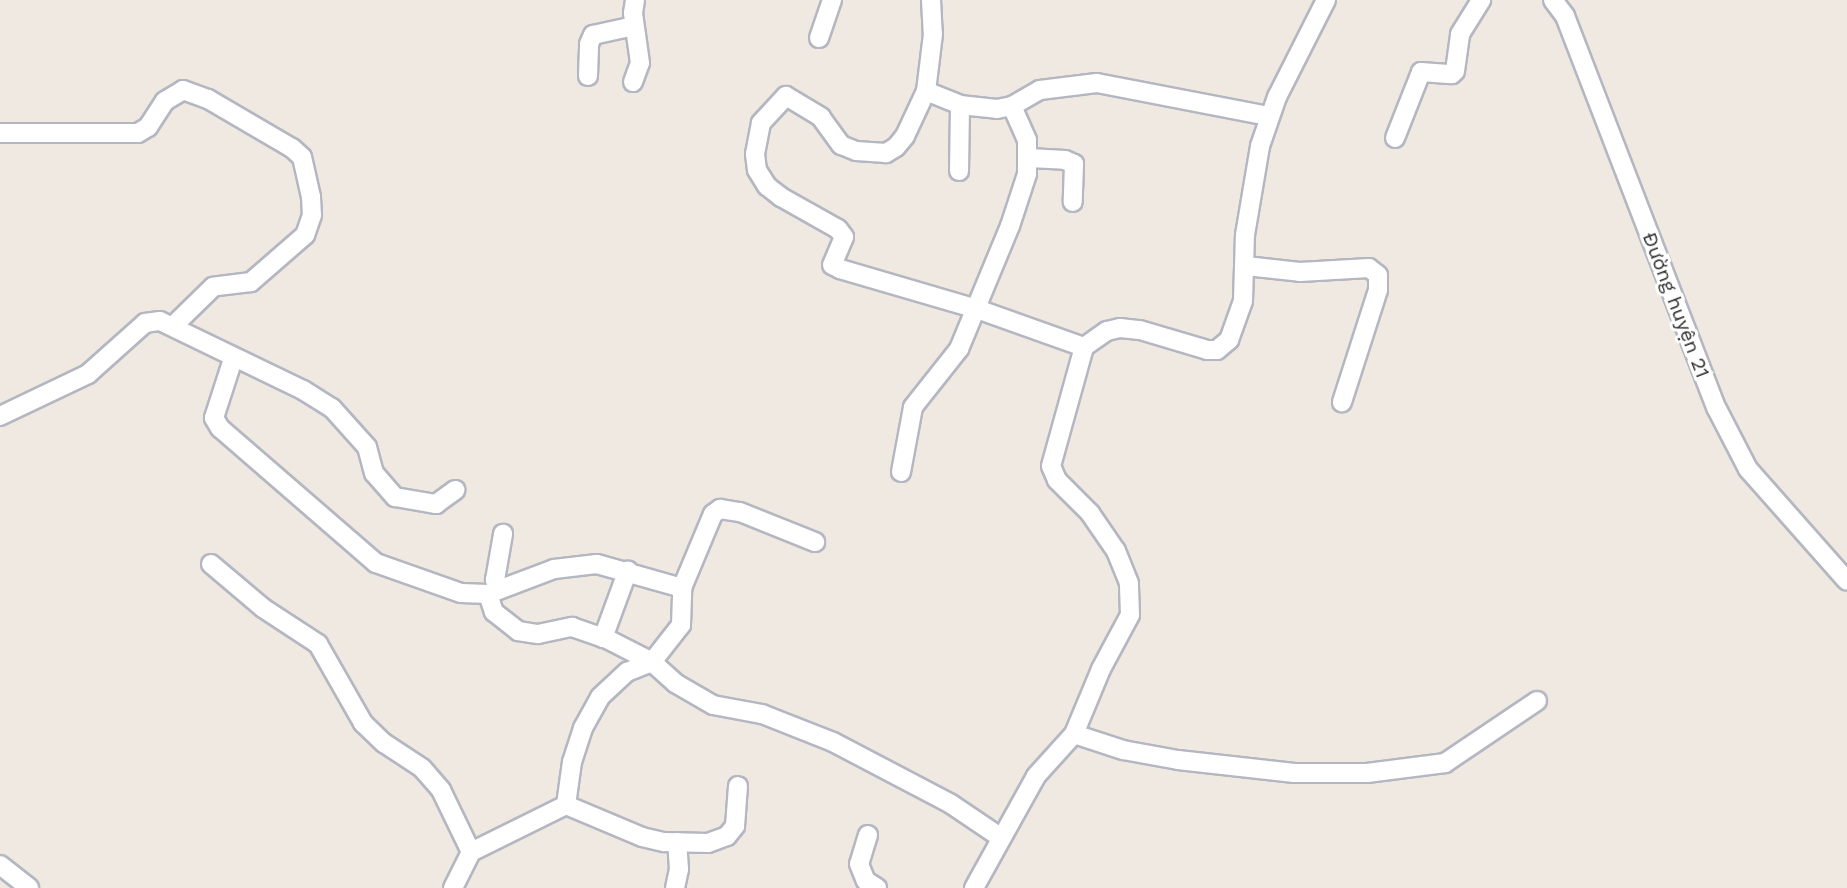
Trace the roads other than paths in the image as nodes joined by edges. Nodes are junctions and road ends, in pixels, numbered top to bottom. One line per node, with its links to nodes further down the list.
1 (635, 0): 7 (street)
2 (832, 0): 8 (street)
3 (931, 0): 11 (street)
4 (1326, 0): 14 (street)
5 (1481, 0): 16 (street)
6 (1553, 0): 33 (street, Đường huyện 21)
7 (634, 26): 9 (street); 10 (street)
8 (819, 38)
9 (588, 76)
10 (633, 82)
11 (926, 91): 12 (street); 21 (street)
12 (960, 105): 13 (street); 18 (street)
13 (1012, 106): 14 (street); 17 (street)
14 (1269, 116): 20 (street)
15 (0, 133): 22 (street)
16 (1395, 138)
17 (1029, 158): 19 (street); 21 (street)
18 (959, 171)
19 (1073, 202)
20 (1246, 266): 23 (street); 25 (street)
21 (977, 309): 23 (street); 27 (street)
22 (174, 325): 24 (street); 26 (street)
23 (1084, 347): 39 (street)
24 (233, 359): 28 (street); 35 (street)
25 (1342, 402)
26 (0, 416)
27 (901, 472)
28 (455, 490)
29 (503, 534): 35 (street)
30 (815, 542): 34 (street)
31 (211, 564): 45 (street)
32 (628, 570): 34 (street); 35 (street); 36 (street)
33 (1847, 581)
34 (682, 588): 37 (street)
35 (493, 590): 36 (street)
36 (603, 638): 37 (street)
37 (652, 662): 41 (street); 43 (street)
38 (1537, 701): 39 (street)
39 (1074, 734): 43 (street)
40 (738, 786): 44 (street)
41 (566, 805): 44 (street); 45 (street)
42 (868, 835): 50 (street)
43 (1000, 837): 51 (street)
44 (677, 842): 49 (street)
45 (471, 852): 48 (street)
46 (1, 869): 47 (street)
47 (29, 888)
48 (453, 888)
49 (675, 888)
50 (877, 888)
51 (974, 888)

